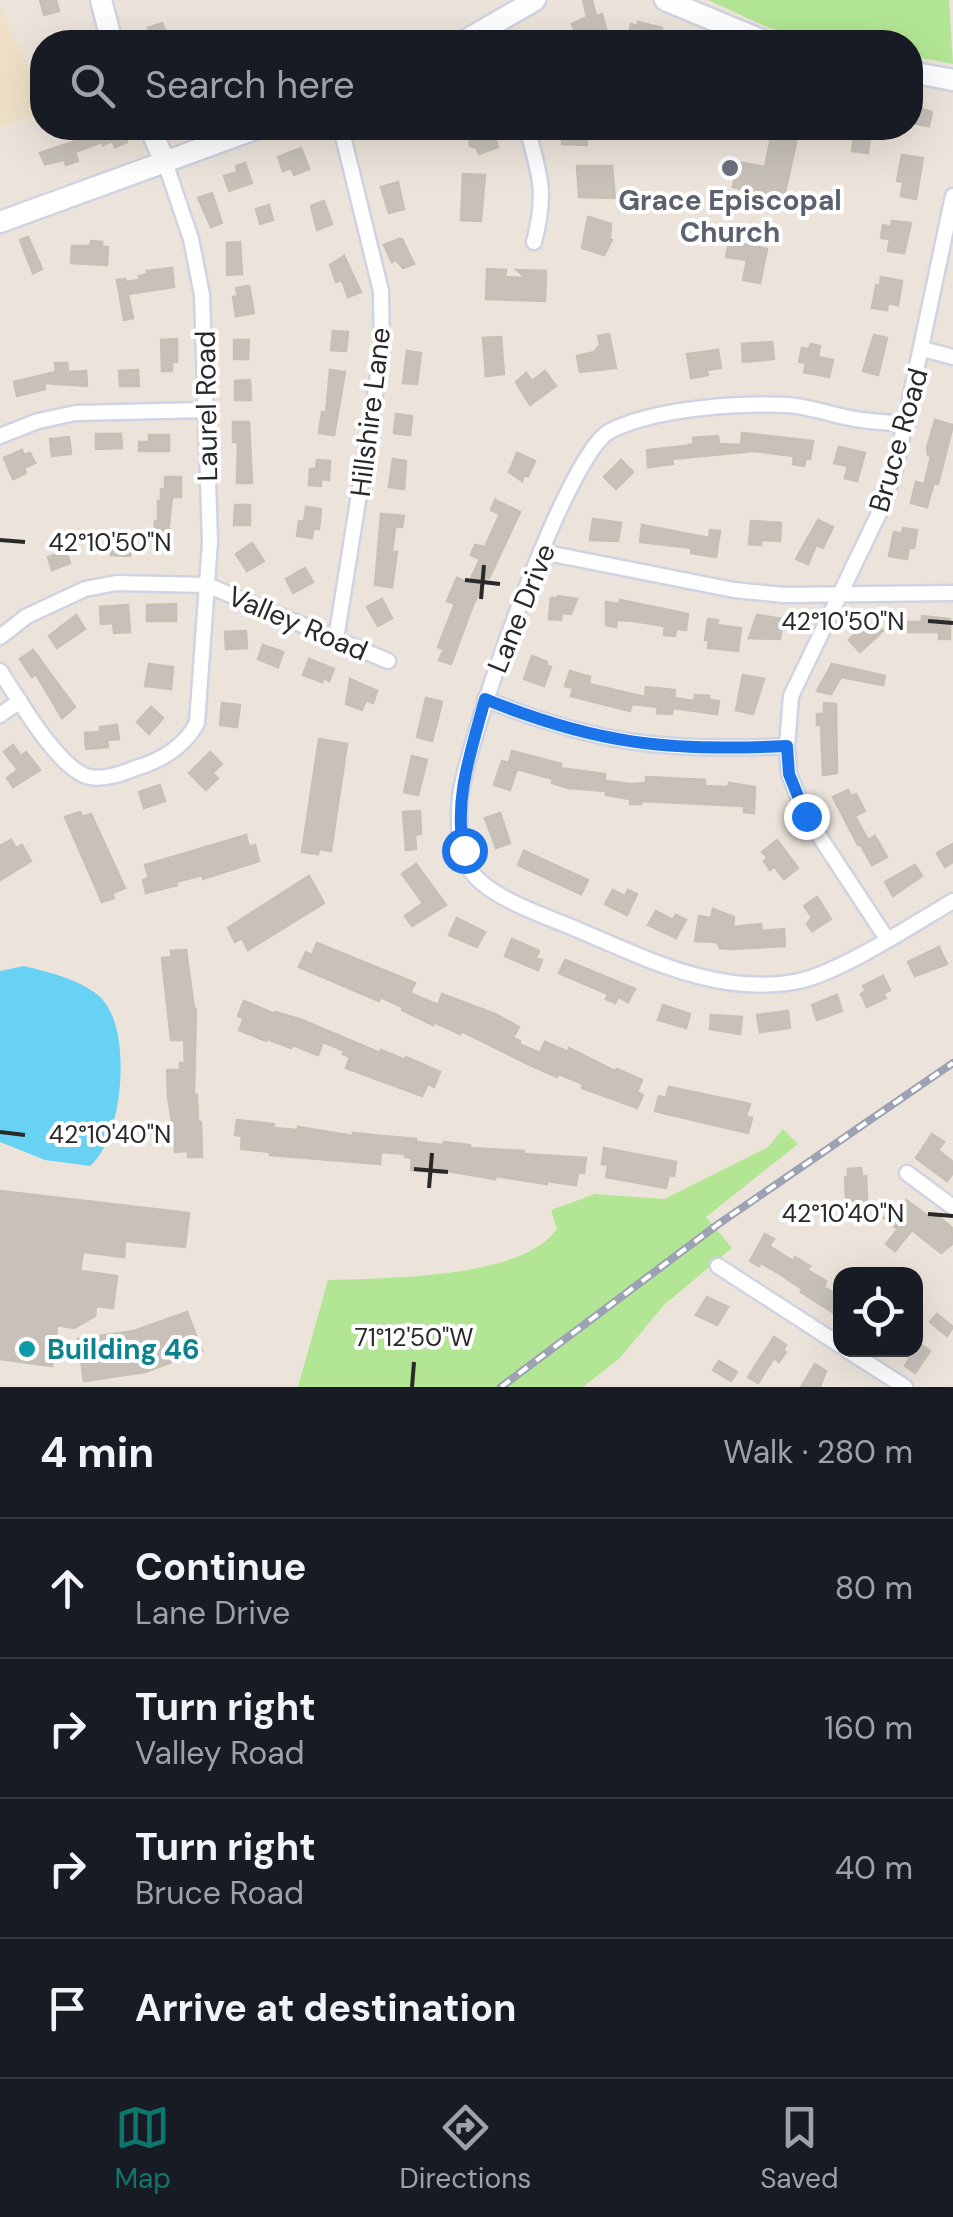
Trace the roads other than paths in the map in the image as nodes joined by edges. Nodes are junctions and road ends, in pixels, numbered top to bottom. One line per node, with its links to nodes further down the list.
1 (101, 0): 4 (main road)
2 (535, 0): 5 (main road)
3 (673, 2): 6 (main road)
4 (109, 30)
5 (497, 30)
6 (738, 30)
7 (923, 74): 8 (main road)
8 (953, 80)
9 (155, 140): 13 (main road)
10 (225, 140): 13 (main road)
11 (345, 140): 27 (street, Hillshire Lane)
12 (530, 140): 16 (street)
13 (165, 162): 15 (main road); 19 (street, Laurel Road)
14 (953, 196): 17 (street, Bruce Road)
15 (0, 222)
16 (534, 242)
17 (923, 349): 18 (street); 20 (street, Bruce Road)
18 (953, 357)
19 (205, 410): 21 (street); 23 (street, Laurel Road)
20 (907, 424): 22 (street, Lane Drive); 25 (street, Bruce Road)
21 (0, 436)
22 (542, 552): 25 (street); 30 (street, Lane Drive)
23 (208, 585): 26 (street); 27 (street, Valley Road); 31 (street, Laurel Road)
24 (953, 593): 25 (street)
25 (840, 595): 33 (street, Bruce Road)
26 (0, 637)
27 (336, 639): 28 (street, Valley Road)
28 (388, 661)
29 (0, 672): 31 (street, Laurel Road)
30 (485, 699): 33 (street); 35 (street, Lane Drive)
31 (20, 700): 32 (street)
32 (0, 715)
33 (787, 746): 35 (street, Bruce Road)
34 (953, 901): 35 (street, Lane Drive)
35 (888, 939)
36 (906, 1173): 37 (street)
37 (953, 1207)
38 (718, 1266): 39 (street)
39 (833, 1340)
40 (858, 1357): 41 (street)
41 (905, 1387)

